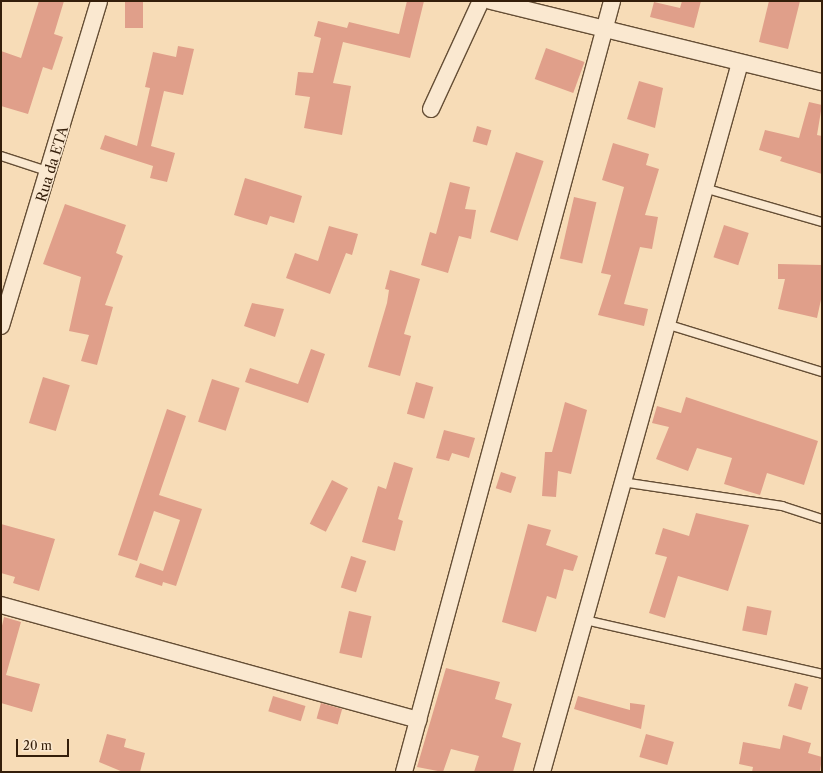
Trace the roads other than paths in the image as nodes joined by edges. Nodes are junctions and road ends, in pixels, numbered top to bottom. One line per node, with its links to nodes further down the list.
1 (99, 1): 10 (street, Rua da ETA)
2 (481, 1): 8 (street)
3 (491, 1): 5 (street)
4 (612, 1): 5 (street)
5 (604, 30): 6 (street); 21 (street)
6 (740, 63): 7 (street); 11 (street)
7 (822, 82)
8 (431, 109)
9 (1, 156): 10 (lane)
10 (50, 172): 14 (street, Rua da ETA)
11 (704, 188): 12 (lane); 13 (street)
12 (822, 222)
13 (665, 324): 15 (lane); 16 (street)
14 (1, 326)
15 (822, 372)
16 (622, 482): 17 (lane); 19 (street)
17 (822, 519)
18 (1, 605): 21 (street)
19 (585, 620): 20 (lane); 23 (street)
20 (822, 674)
21 (418, 720): 22 (street)
22 (404, 772)
23 (542, 772)

